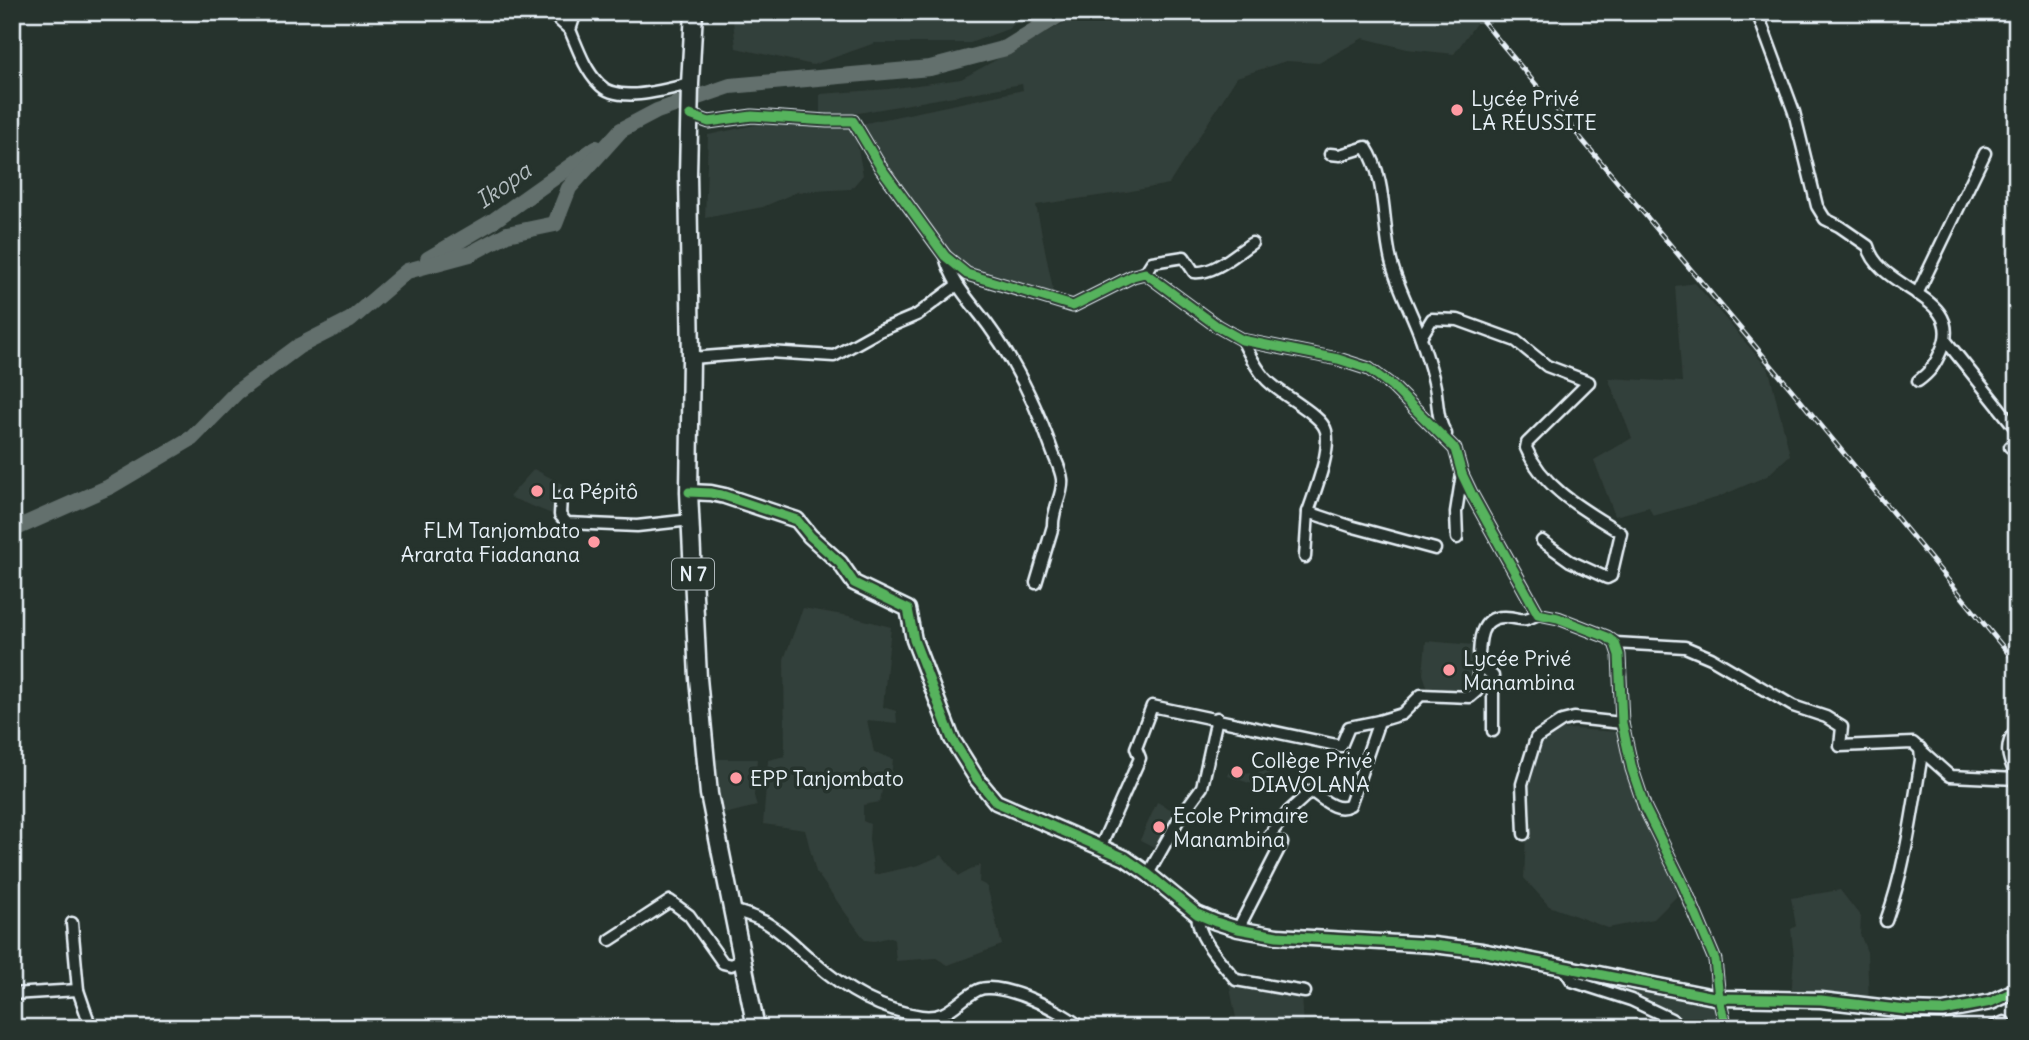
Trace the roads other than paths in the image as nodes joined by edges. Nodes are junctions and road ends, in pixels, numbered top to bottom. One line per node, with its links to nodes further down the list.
1 (550, 12): 5 (street)
2 (576, 12): 5 (street)
3 (694, 12): 6 (main road, N 7)
4 (1757, 12): 13 (street)
5 (570, 30): 6 (street)
6 (690, 100): 10 (street); 17 (main road, N 7)
7 (1985, 153): 13 (street)
8 (1330, 154): 14 (street)
9 (1252, 243): 11 (street)
10 (945, 256): 11 (street); 12 (street)
11 (1145, 273): 15 (street)
12 (957, 285): 17 (street); 30 (street)
13 (1917, 295): 16 (street)
14 (1421, 337): 20 (street); 27 (street)
15 (1242, 340): 20 (street); 24 (street)
16 (1946, 341): 18 (street); 19 (street)
17 (691, 358): 22 (main road, N 7)
18 (1918, 381)
19 (2017, 430)
20 (1455, 449): 21 (street)
21 (1462, 474): 26 (street); 31 (street)
22 (689, 492): 25 (main road, N 7); 43 (street)
23 (561, 498): 25 (street)
24 (1308, 512): 28 (street); 29 (street)
25 (691, 520): 45 (main road, N 7)
26 (1457, 538)
27 (1542, 541)
28 (1435, 549)
29 (1305, 557)
30 (1037, 583)
31 (1538, 614): 32 (street); 33 (street)
32 (1615, 643): 36 (street); 39 (street)
33 (1479, 664): 35 (street); 37 (street)
34 (1217, 718): 35 (street); 43 (street); 44 (street)
35 (1379, 721): 49 (street)
36 (1622, 723): 42 (street); 57 (street)
37 (1493, 731)
38 (2017, 733): 40 (street)
39 (1920, 747): 41 (street); 47 (street)
40 (2017, 772)
41 (2017, 779)
42 (1524, 834)
43 (1100, 848): 44 (street)
44 (1148, 874): 46 (street)
45 (733, 910): 51 (main road, N 7); 61 (street)
46 (1197, 914): 49 (street); 55 (street)
47 (1886, 921)
48 (72, 923): 53 (street)
49 (1238, 929): 52 (street)
50 (610, 940): 51 (street)
51 (743, 960): 60 (main road, N 7)
52 (1563, 967): 57 (street); 62 (street)
53 (78, 990): 56 (street); 59 (street)
54 (2017, 990): 57 (street)
55 (1305, 992)
56 (12, 994)
57 (1719, 998): 63 (street)
58 (2004, 1022): 64 (street)
59 (91, 1028)
60 (756, 1028)
61 (1080, 1028)
62 (1683, 1028)
63 (1726, 1028)
64 (1991, 1028)

